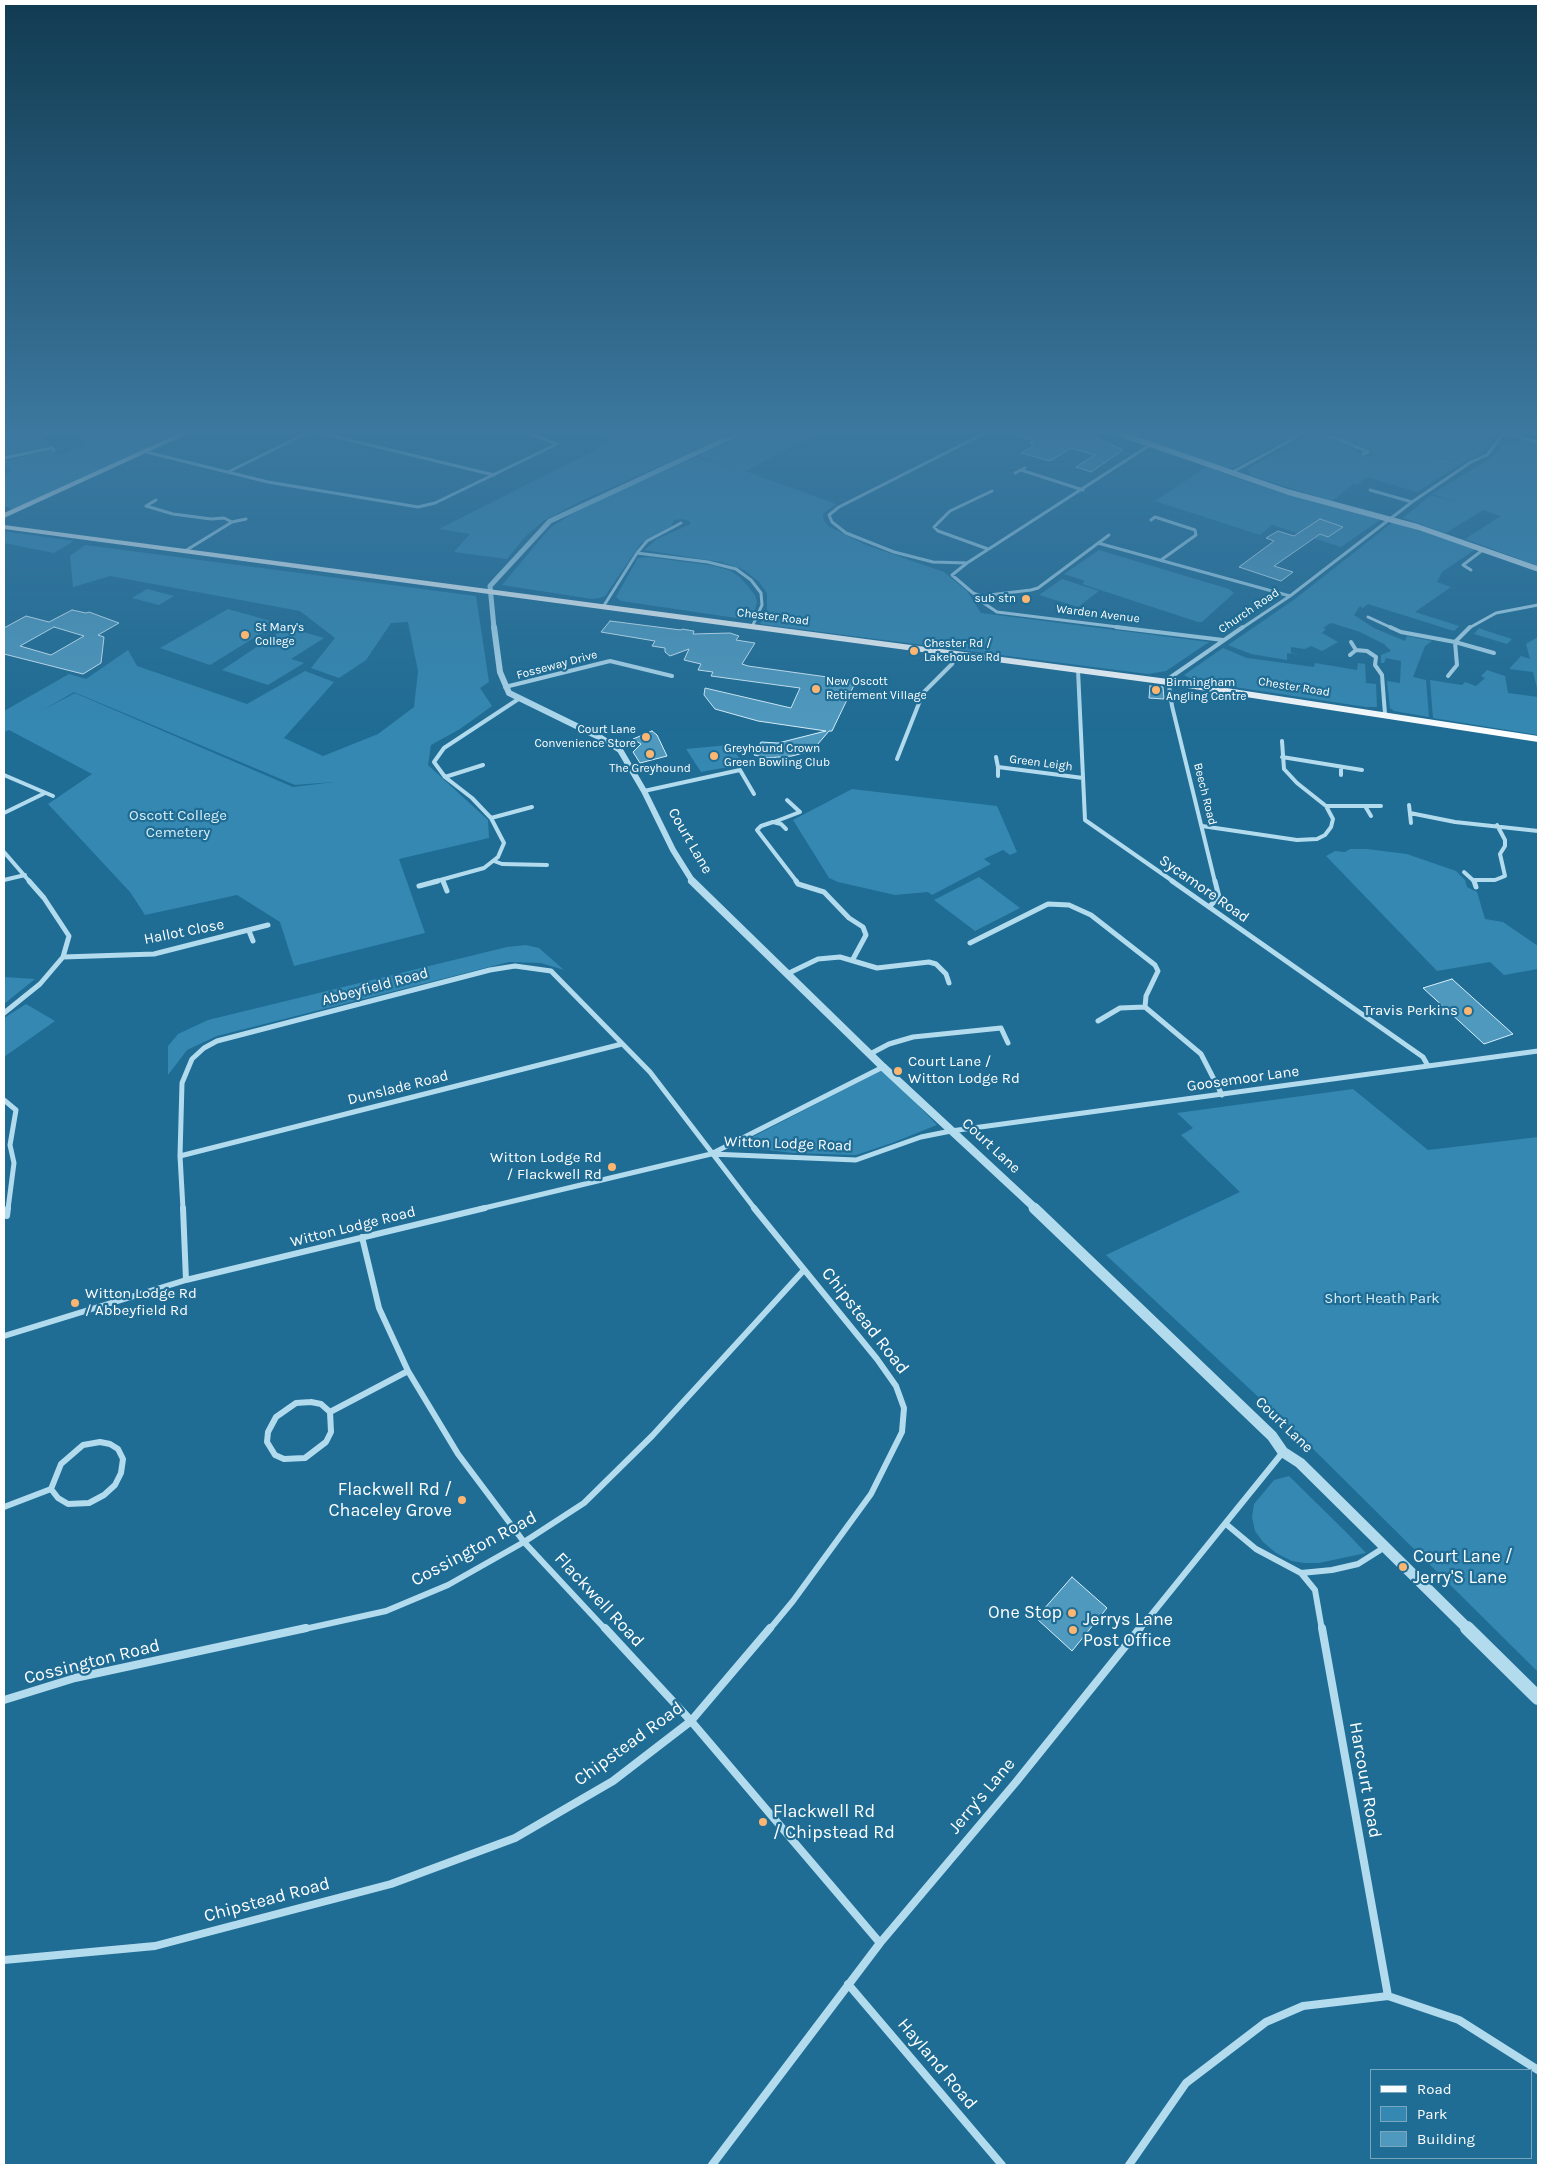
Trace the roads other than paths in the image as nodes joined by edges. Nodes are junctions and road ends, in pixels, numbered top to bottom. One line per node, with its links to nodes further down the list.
1 (28, 530): 15 (highway, Chester Road)
2 (218, 530): 15 (street)
3 (542, 530): 21 (street)
4 (667, 530): 16 (street)
5 (843, 530): 18 (street)
6 (937, 530): 14 (street)
7 (1019, 530): 14 (street)
8 (1195, 530): 17 (street)
9 (1375, 530): 23 (street, Church Road)
10 (1425, 530): 13 (main road)
11 (1109, 535): 12 (street)
12 (1098, 543): 17 (street); 22 (street)
13 (1484, 549): 19 (main road); 20 (street)
14 (988, 550): 18 (street)
15 (184, 551): 21 (highway, Chester Road)
16 (637, 552): 25 (street); 27 (street)
17 (1161, 560): 23 (street)
18 (967, 563): 22 (street)
19 (1538, 569)
20 (1471, 570)
21 (489, 592): 25 (highway, Chester Road); 39 (street)
22 (989, 596): 28 (street, Warden Avenue)
23 (1290, 596): 28 (street, Church Road)
24 (1538, 605): 30 (street)
25 (604, 607): 27 (highway, Chester Road)
26 (1368, 617): 30 (street)
27 (752, 627): 33 (highway, Chester Road)
28 (1223, 640): 38 (street, Church Road)
29 (1351, 642): 31 (street)
30 (1455, 642): 32 (street); 37 (street)
31 (1356, 650): 34 (street); 41 (street)
32 (1494, 653)
33 (958, 654): 35 (highway, Chester Road); 46 (street)
34 (1350, 655)
35 (1078, 670): 38 (highway, Chester Road); 55 (street, Sycamore Road)
36 (672, 676): 39 (street, Fosseway Drive)
37 (1448, 676)
38 (1168, 682): 41 (highway, Chester Road); 73 (street, Beech Road)
39 (505, 687): 40 (street, Court Lane)
40 (520, 698): 54 (street); 56 (street, Court Lane)
41 (1385, 714): 42 (highway, Chester Road)
42 (1538, 739)
43 (1282, 741): 45 (street)
44 (996, 757): 49 (street, Green Leigh)
45 (1282, 757): 48 (street); 62 (street)
46 (896, 759)
47 (483, 765): 54 (street)
48 (1341, 767): 50 (street); 52 (street)
49 (998, 768): 53 (street, Green Leigh); 55 (street, Green Leigh)
50 (1362, 770)
51 (4, 775): 57 (street)
52 (1341, 775)
53 (998, 776)
54 (445, 777): 69 (street)
55 (1082, 778): 89 (street, Sycamore Road)
56 (644, 791): 58 (street); 96 (street, Court Lane)
57 (45, 793): 59 (street); 66 (street)
58 (754, 794)
59 (53, 796)
60 (787, 800): 70 (street)
61 (1409, 805): 67 (street)
62 (1326, 806): 63 (street); 73 (street)
63 (1365, 806): 64 (street); 68 (street)
64 (1381, 806)
65 (532, 807): 69 (street)
66 (4, 813)
67 (1410, 813): 71 (street); 72 (street)
68 (1371, 816)
69 (491, 818): 77 (street)
70 (773, 822): 74 (street); 95 (street)
71 (1411, 823)
72 (1497, 825): 75 (street); 85 (street)
73 (1202, 826): 89 (street, Beech Road)
74 (786, 829)
75 (1538, 831)
76 (4, 852): 82 (street)
77 (494, 862): 78 (street); 84 (street)
78 (525, 865): 79 (street); 80 (street)
79 (547, 865)
80 (523, 871)
81 (1464, 872): 85 (street)
82 (24, 875): 83 (street); 94 (street)
83 (4, 880)
84 (442, 880): 86 (street); 88 (street)
85 (1474, 880): 87 (street)
86 (420, 886)
87 (1476, 887)
88 (447, 891)
89 (1209, 907): 105 (street, Sycamore Road)
90 (268, 925): 91 (street, Hallot Close)
91 (249, 931): 92 (street); 94 (street, Hallot Close)
92 (253, 941)
93 (970, 943): 98 (street)
94 (63, 957): 99 (street)
95 (853, 959): 96 (street); 97 (street)
96 (786, 974): 104 (street, Court Lane)
97 (949, 983)
98 (1145, 1006): 100 (street); 107 (street)
99 (4, 1013)
100 (1098, 1021)
101 (1008, 1043): 104 (street)
102 (622, 1044): 110 (street, Abbeyfield Road); 111 (street, Dunslade Road); 111 (street, Abbeyfield Road)
103 (1538, 1051): 105 (street, Goosemoor Lane)
104 (870, 1054): 106 (street, Court Lane)
105 (1428, 1066): 107 (street, Goosemoor Lane)
106 (883, 1067): 109 (street, Court Lane); 110 (street, Witton Lodge Road)
107 (1222, 1095): 109 (street, Goosemoor Lane)
108 (4, 1100): 112 (street)
109 (951, 1131): 110 (street, Witton Lodge Road); 120 (street, Court Lane)
110 (711, 1154): 114 (street, Witton Lodge Road); 115 (street, Chipstead Road)
111 (180, 1156): 116 (street, Abbeyfield Road)
112 (6, 1204): 113 (street)
113 (7, 1216)
114 (362, 1237): 116 (street, Witton Lodge Road); 118 (street, Flackwell Road)
115 (804, 1270): 124 (street, Cossington Road); 129 (street, Chipstead Road)
116 (186, 1280): 117 (street, Witton Lodge Road)
117 (4, 1336)
118 (408, 1371): 119 (street); 124 (street, Flackwell Road)
119 (330, 1412): 119 (street)
120 (1284, 1452): 123 (street, Jerry's Lane); 125 (street, Court Lane)
121 (51, 1489): 121 (street); 122 (street)
122 (4, 1507)
123 (1226, 1524): 126 (street, Harcourt Road); 130 (street, Jerry's Lane)
124 (524, 1542): 128 (street, Cossington Road); 129 (street, Flackwell Road)
125 (1386, 1547): 126 (street); 127 (street, Court Lane)
126 (1301, 1573): 133 (street, Harcourt Road)
127 (1538, 1698)
128 (4, 1700)
129 (691, 1721): 130 (street, Flackwell Road); 131 (street, Chipstead Road)
130 (880, 1943): 132 (street, Jerry's Lane)
131 (4, 1960)
132 (848, 1984): 135 (street, Jerry's Lane); 136 (street, Hayland Road)
133 (1388, 1996): 134 (street); 137 (street)
134 (1538, 2070)
135 (712, 2165)
136 (1002, 2165)
137 (1129, 2165)

